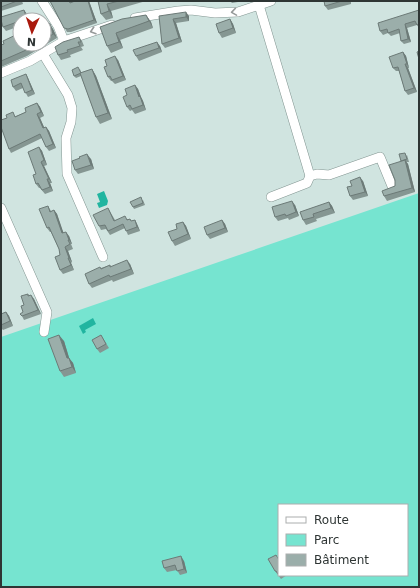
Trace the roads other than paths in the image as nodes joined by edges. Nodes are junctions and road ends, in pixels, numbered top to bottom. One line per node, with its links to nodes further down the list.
1 (42, 1): 4 (street)
2 (271, 1): 3 (street)
3 (258, 5): 4 (street, one-way to 4); 7 (street)
4 (64, 41): 5 (street)
5 (44, 54): 6 (street); 11 (street)
6 (1, 72)
7 (310, 176): 8 (street); 9 (street)
8 (392, 186)
9 (271, 197)
10 (1, 208): 12 (street)
11 (102, 257)
12 (44, 332)

